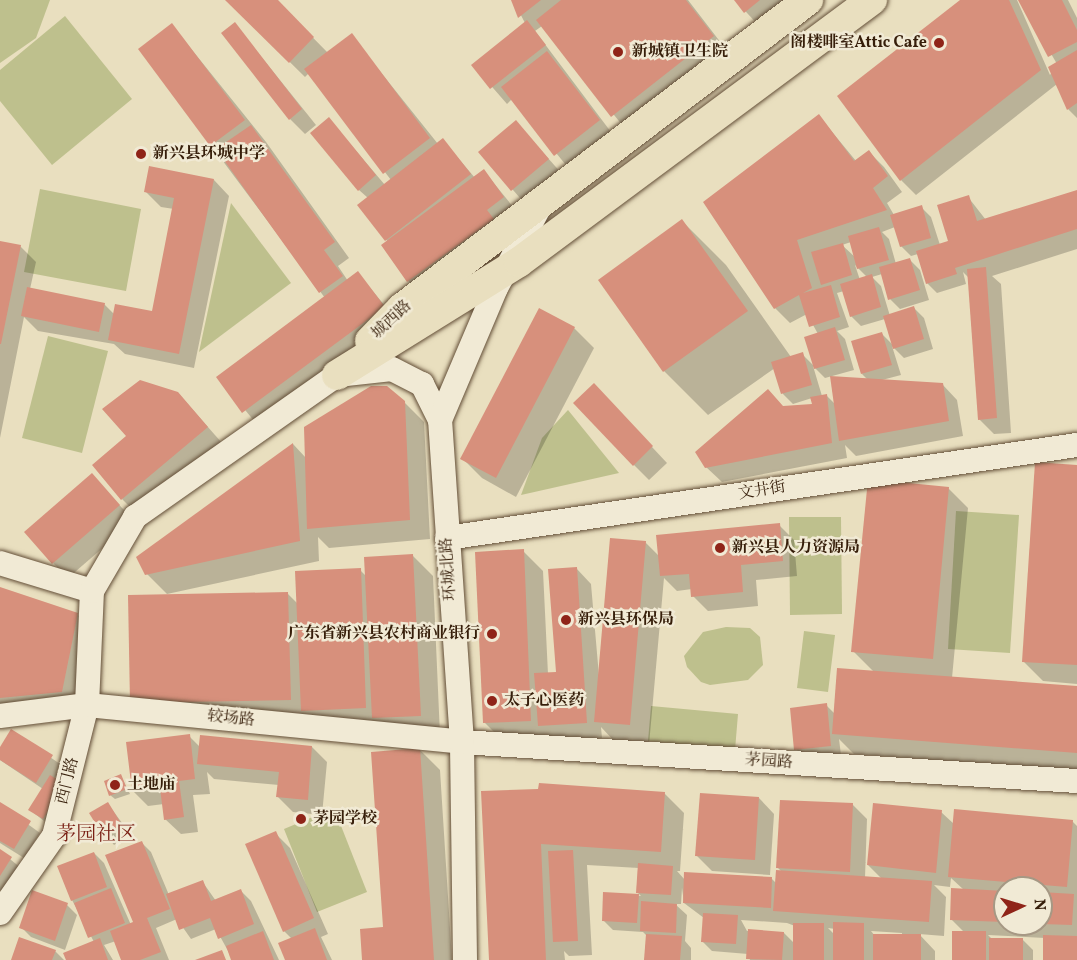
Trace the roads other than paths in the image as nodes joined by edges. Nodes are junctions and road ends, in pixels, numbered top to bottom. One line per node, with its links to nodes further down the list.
1 (808, 0): 3 (main road, 城西路)
2 (872, 0): 4 (main road)
3 (543, 201): 4 (main road, 城西路); 5 (street, 环城北路)
4 (337, 375): 5 (street); 9 (street, 城西路)
5 (440, 420): 7 (street, 环城北路)
6 (1077, 445): 7 (street, 文井街)
7 (447, 538): 12 (street, 环城北路)
8 (0, 563): 9 (street)
9 (92, 591): 10 (street, 城西路)
10 (87, 705): 11 (street, 较场路); 12 (street, 较场路); 14 (street, 西门路)
11 (0, 716)
12 (462, 742): 13 (street, 茅园路); 15 (street, 环城北路)
13 (1077, 781)
14 (0, 913)
15 (465, 960)

